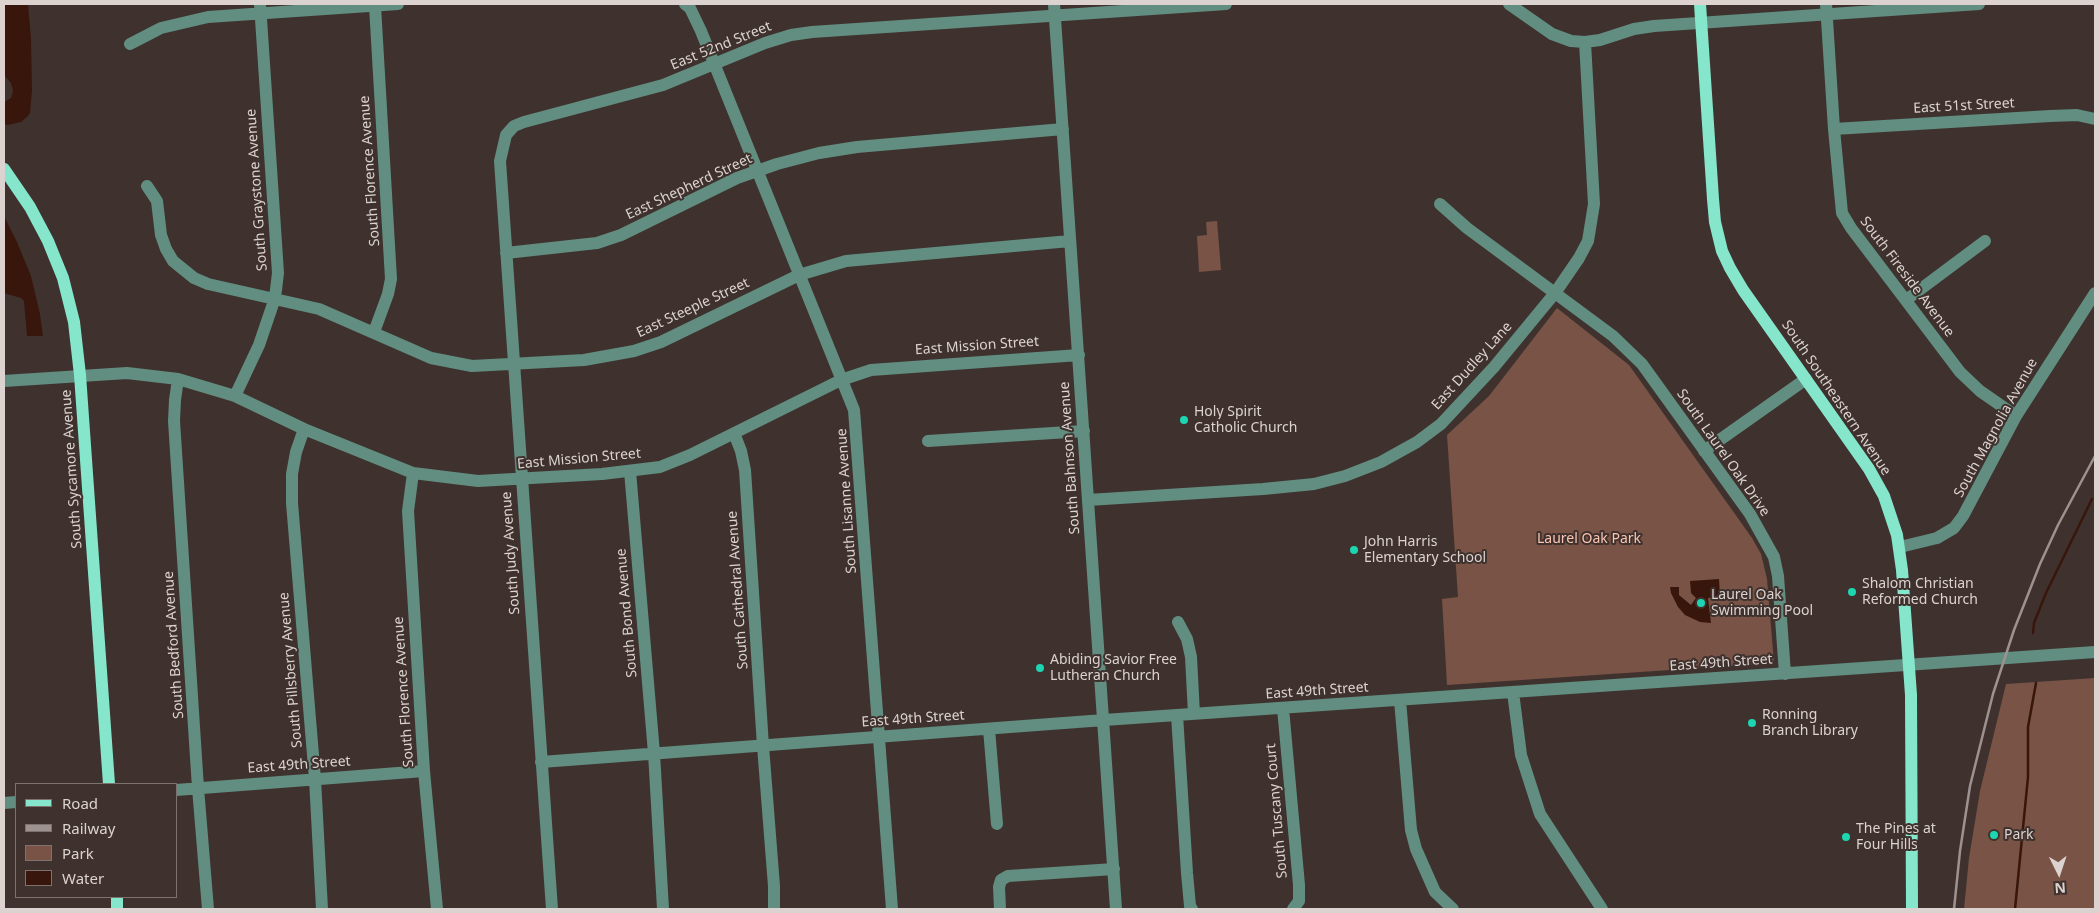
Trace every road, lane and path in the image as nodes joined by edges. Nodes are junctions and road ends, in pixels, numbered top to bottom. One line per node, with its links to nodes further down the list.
1 (398, 4): 8 (street)
2 (685, 4): 16 (street, South Lisanne Avenue)
3 (1226, 4): 9 (street, East 52nd Street)
4 (1509, 4): 14 (street)
5 (1700, 4): 13 (main road, South Southeastern Avenue)
6 (1979, 4): 7 (street)
7 (1941, 5): 11 (street)
8 (375, 6): 10 (street); 33 (street, South Florence Avenue)
9 (1170, 6): 12 (street, East 52nd Street)
10 (260, 9): 15 (street); 31 (street, South Graystone Avenue)
11 (1826, 9): 13 (street); 19 (street, South Fireside Avenue)
12 (1055, 10): 16 (street, East 52nd Street); 18 (street, South Bahnson Avenue)
13 (1701, 23): 14 (street); 38 (main road, South Southeastern Avenue)
14 (1585, 42): 29 (street, East Dudley Lane)
15 (130, 44)
16 (714, 64): 20 (street, East 52nd Street); 22 (street, South Lisanne Avenue)
17 (2095, 119): 19 (street, East 51st Street)
18 (1063, 129): 22 (street, East Shepherd Street); 25 (street, South Bahnson Avenue)
19 (1834, 129): 32 (street, South Fireside Avenue)
20 (506, 135): 27 (street, South Judy Avenue)
21 (4, 169): 36 (main road, South Sycamore Avenue)
22 (757, 171): 27 (street, East Shepherd Street); 28 (street, South Lisanne Avenue)
23 (148, 186): 31 (street, East Steeple Street)
24 (1440, 204): 29 (street, South Laurel Oak Drive)
25 (1070, 241): 28 (street, East Steeple Street); 34 (street, South Bahnson Avenue)
26 (1985, 241): 32 (street)
27 (506, 253): 35 (street, South Judy Avenue)
28 (799, 275): 35 (street, East Steeple Street); 39 (street, South Lisanne Avenue)
29 (1555, 293): 47 (street, South Laurel Oak Drive); 51 (street, East Dudley Lane)
30 (2095, 293): 42 (street, South Magnolia Avenue)
31 (274, 298): 33 (street, East Steeple Street); 41 (street, South Graystone Avenue)
32 (1906, 300): 42 (street, South Fireside Avenue)
33 (374, 332): 35 (street, East Steeple Street)
34 (1078, 355): 39 (street, East Mission Street); 44 (street, South Bahnson Avenue)
35 (514, 365): 50 (street, South Judy Avenue)
36 (80, 375): 37 (street, East Mission Street); 40 (street, East Mission Street); 70 (main road, South Sycamore Avenue)
37 (178, 379): 41 (street, East Mission Street); 71 (street, South Bedford Avenue)
38 (1806, 379): 47 (street); 52 (main road, South Southeastern Avenue)
39 (841, 380): 45 (street, East Mission Street); 64 (street, South Lisanne Avenue)
40 (4, 381)
41 (235, 396): 43 (street, East Mission Street)
42 (2016, 416): 52 (street, South Magnolia Avenue)
43 (304, 429): 49 (street, East Mission Street); 69 (street, South Pillsberry Avenue)
44 (1084, 432): 46 (street); 51 (street, South Bahnson Avenue)
45 (734, 434): 48 (street, East Mission Street); 65 (street, South Cathedral Avenue)
46 (928, 441)
47 (1704, 451): 56 (street, South Laurel Oak Drive)
48 (630, 471): 50 (street, East Mission Street); 66 (street, South Bond Avenue)
49 (413, 473): 50 (street, East Mission Street); 68 (street, South Florence Avenue)
50 (521, 479): 67 (street, South Judy Avenue)
51 (1088, 500): 62 (street, South Bahnson Avenue)
52 (1900, 547): 55 (main road, South Southeastern Avenue)
53 (1178, 622): 60 (street)
54 (2095, 652): 55 (street, East 49th Street)
55 (1909, 665): 56 (street, East 49th Street); 88 (main road, South Southeastern Avenue)
56 (1785, 674): 57 (street, East 49th Street)
57 (1513, 692): 58 (street, East 49th Street); 87 (street)
58 (1400, 700): 59 (street, East 49th Street); 86 (street)
59 (1283, 708): 60 (street, East 49th Street); 85 (street, South Tuscany Court)
60 (1194, 714): 61 (street, East 49th Street)
61 (1177, 715): 62 (street, East 49th Street); 84 (street)
62 (1104, 720): 63 (street, East 49th Street); 74 (street, South Bahnson Avenue)
63 (989, 729): 64 (street, East 49th Street); 73 (street)
64 (879, 736): 65 (street, East 49th Street); 81 (street, South Lisanne Avenue)
65 (763, 746): 66 (street, East 49th Street); 80 (street, South Cathedral Avenue)
66 (654, 753): 67 (street, East 49th Street); 79 (street, South Bond Avenue)
67 (541, 762): 78 (street, South Judy Avenue)
68 (424, 771): 69 (street, East 49th Street); 77 (street, South Florence Avenue)
69 (315, 779): 71 (street, East 49th Street); 76 (street, South Pillsberry Avenue)
70 (109, 783)
71 (198, 788): 72 (street, East 49th Street); 75 (street, South Bedford Avenue)
72 (178, 790)
73 (997, 824)
74 (1114, 869): 82 (street); 83 (street, South Bahnson Avenue)
75 (208, 909)
76 (322, 909)
77 (437, 909)
78 (552, 909)
79 (663, 909)
80 (774, 909)
81 (892, 909)
82 (1000, 909)
83 (1116, 909)
84 (1192, 909)
85 (1293, 909)
86 (1453, 909)
87 (1602, 909)
88 (1912, 909)

